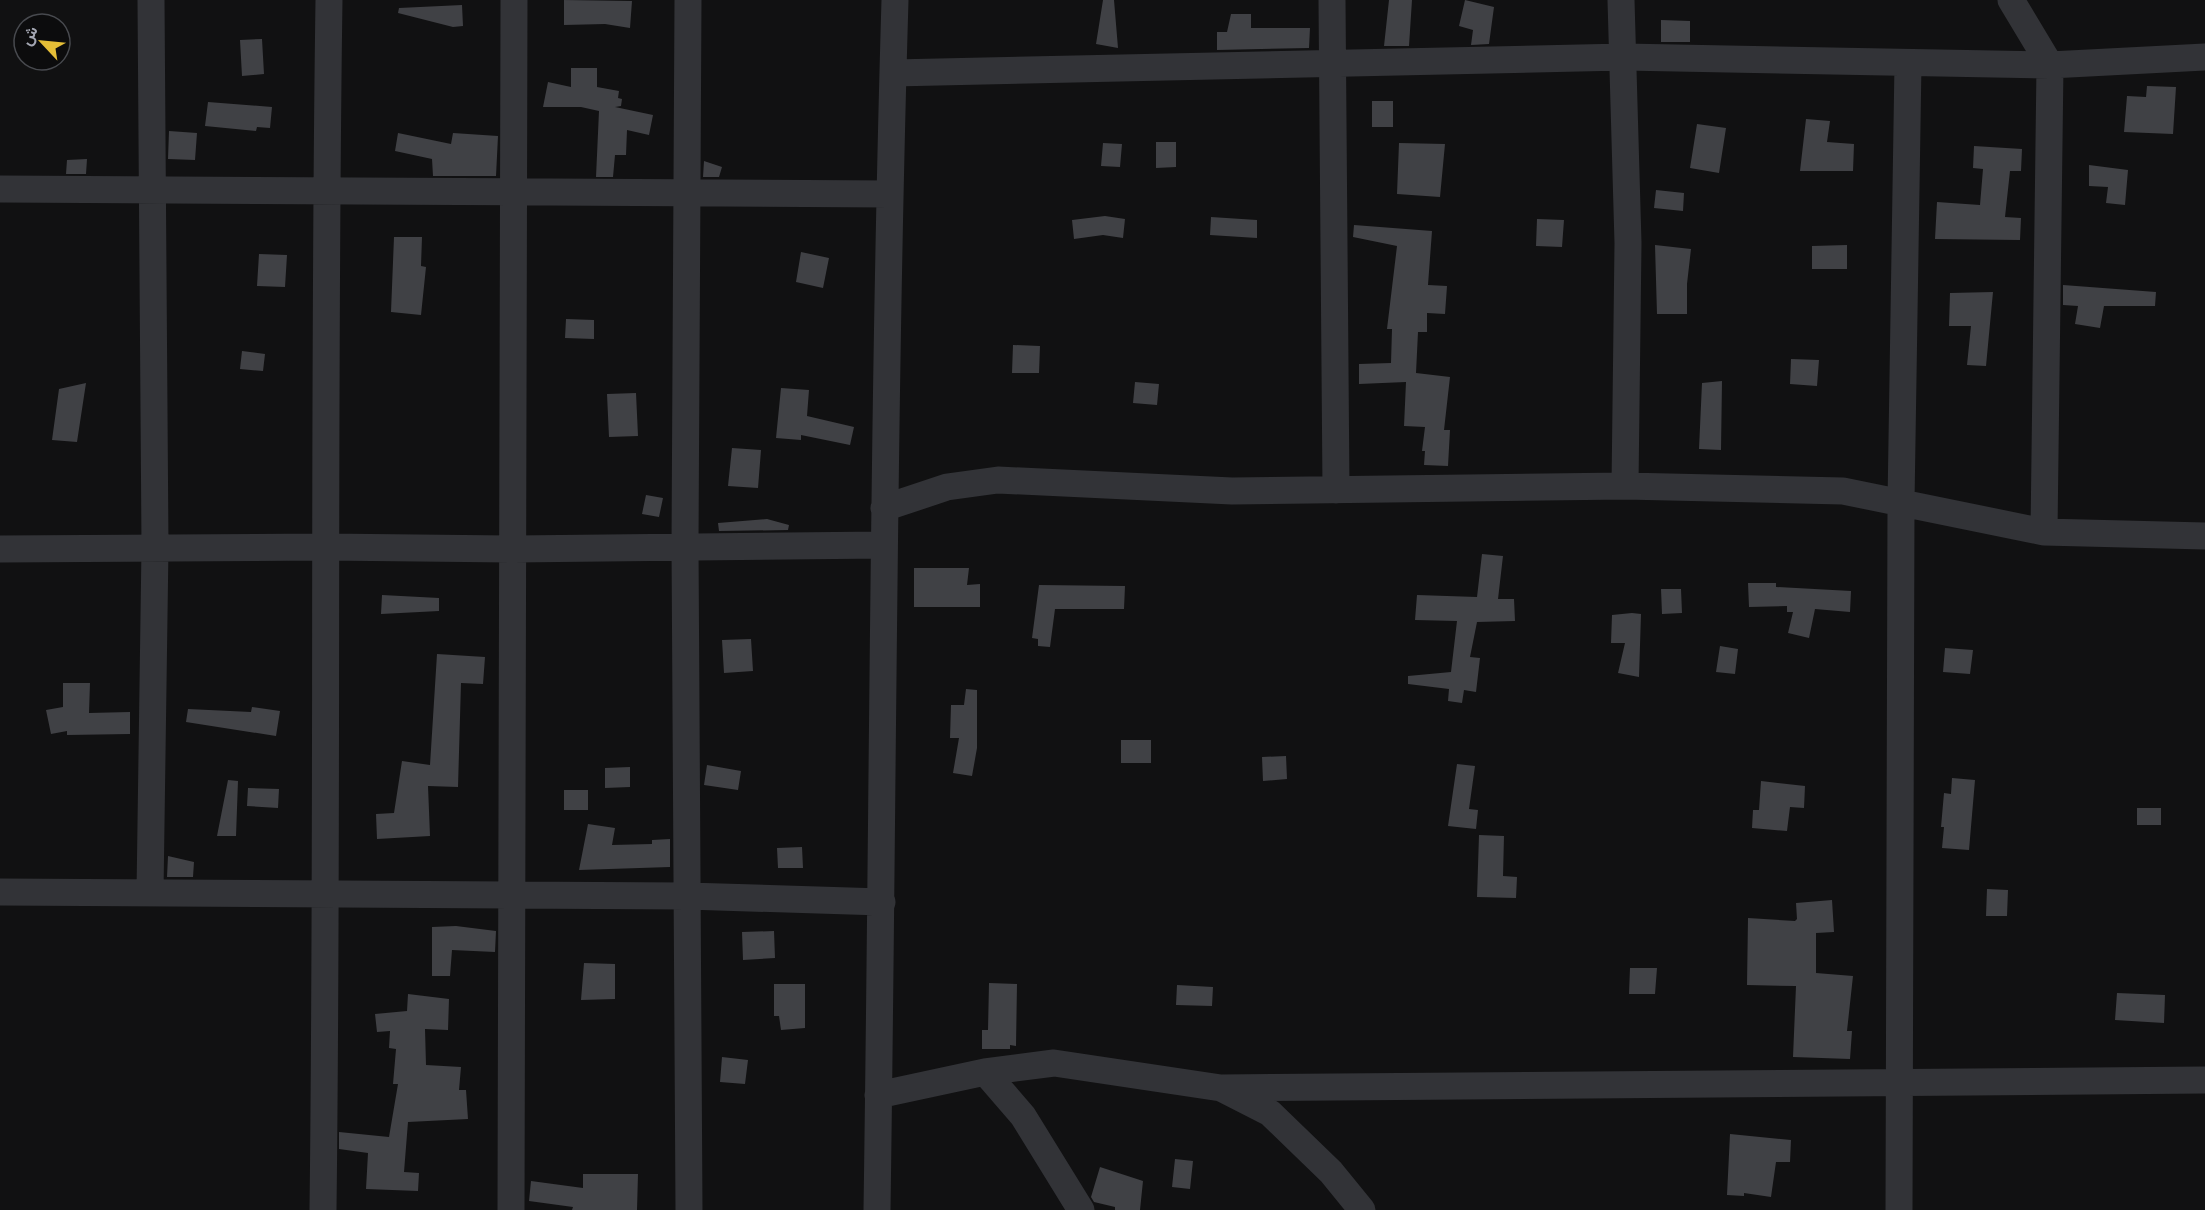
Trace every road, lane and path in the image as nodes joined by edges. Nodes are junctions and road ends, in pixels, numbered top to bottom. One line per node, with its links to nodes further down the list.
1 (151, 0): 17 (street)
2 (329, 0): 19 (street)
3 (514, 0): 18 (street)
4 (688, 0): 20 (street)
5 (895, 0): 14 (street)
6 (1332, 0): 12 (street)
7 (1621, 0): 9 (street)
8 (2011, 0): 13 (street)
9 (1624, 57): 11 (street); 12 (street); 22 (street)
10 (2195, 58): 13 (street); 15 (street)
11 (1908, 63): 13 (street); 24 (street)
12 (1332, 64): 14 (street); 23 (street)
13 (2050, 65): 26 (street)
14 (893, 73): 21 (street)
15 (2205, 77)
16 (0, 189): 17 (street)
17 (151, 189): 19 (street); 31 (street)
18 (514, 190): 19 (street); 20 (street); 33 (street)
19 (326, 192): 30 (street)
20 (689, 193): 21 (street); 28 (street)
21 (890, 194): 25 (street)
22 (1625, 486): 23 (street); 24 (street)
23 (1336, 490): 25 (street)
24 (1902, 503): 26 (street); 42 (street)
25 (884, 508): 29 (street)
26 (2044, 532): 27 (street)
27 (2205, 536)
28 (685, 545): 29 (street); 33 (street); 38 (street)
29 (883, 545): 39 (street)
30 (325, 546): 31 (street); 33 (street); 36 (street)
31 (154, 547): 32 (street); 35 (street)
32 (0, 549)
33 (514, 549): 37 (street)
34 (0, 892): 35 (street)
35 (150, 893): 36 (street)
36 (327, 894): 37 (street); 45 (street)
37 (513, 895): 38 (street); 46 (street)
38 (687, 896): 39 (street); 47 (street)
39 (882, 902): 44 (street)
40 (985, 1072): 43 (street); 44 (street); 49 (street)
41 (2205, 1080): 42 (street)
42 (1900, 1082): 43 (street); 51 (street)
43 (1221, 1089): 50 (street)
44 (879, 1095): 48 (street)
45 (323, 1210)
46 (511, 1210)
47 (689, 1210)
48 (877, 1210)
49 (1081, 1210)
50 (1362, 1210)
51 (1899, 1210)

